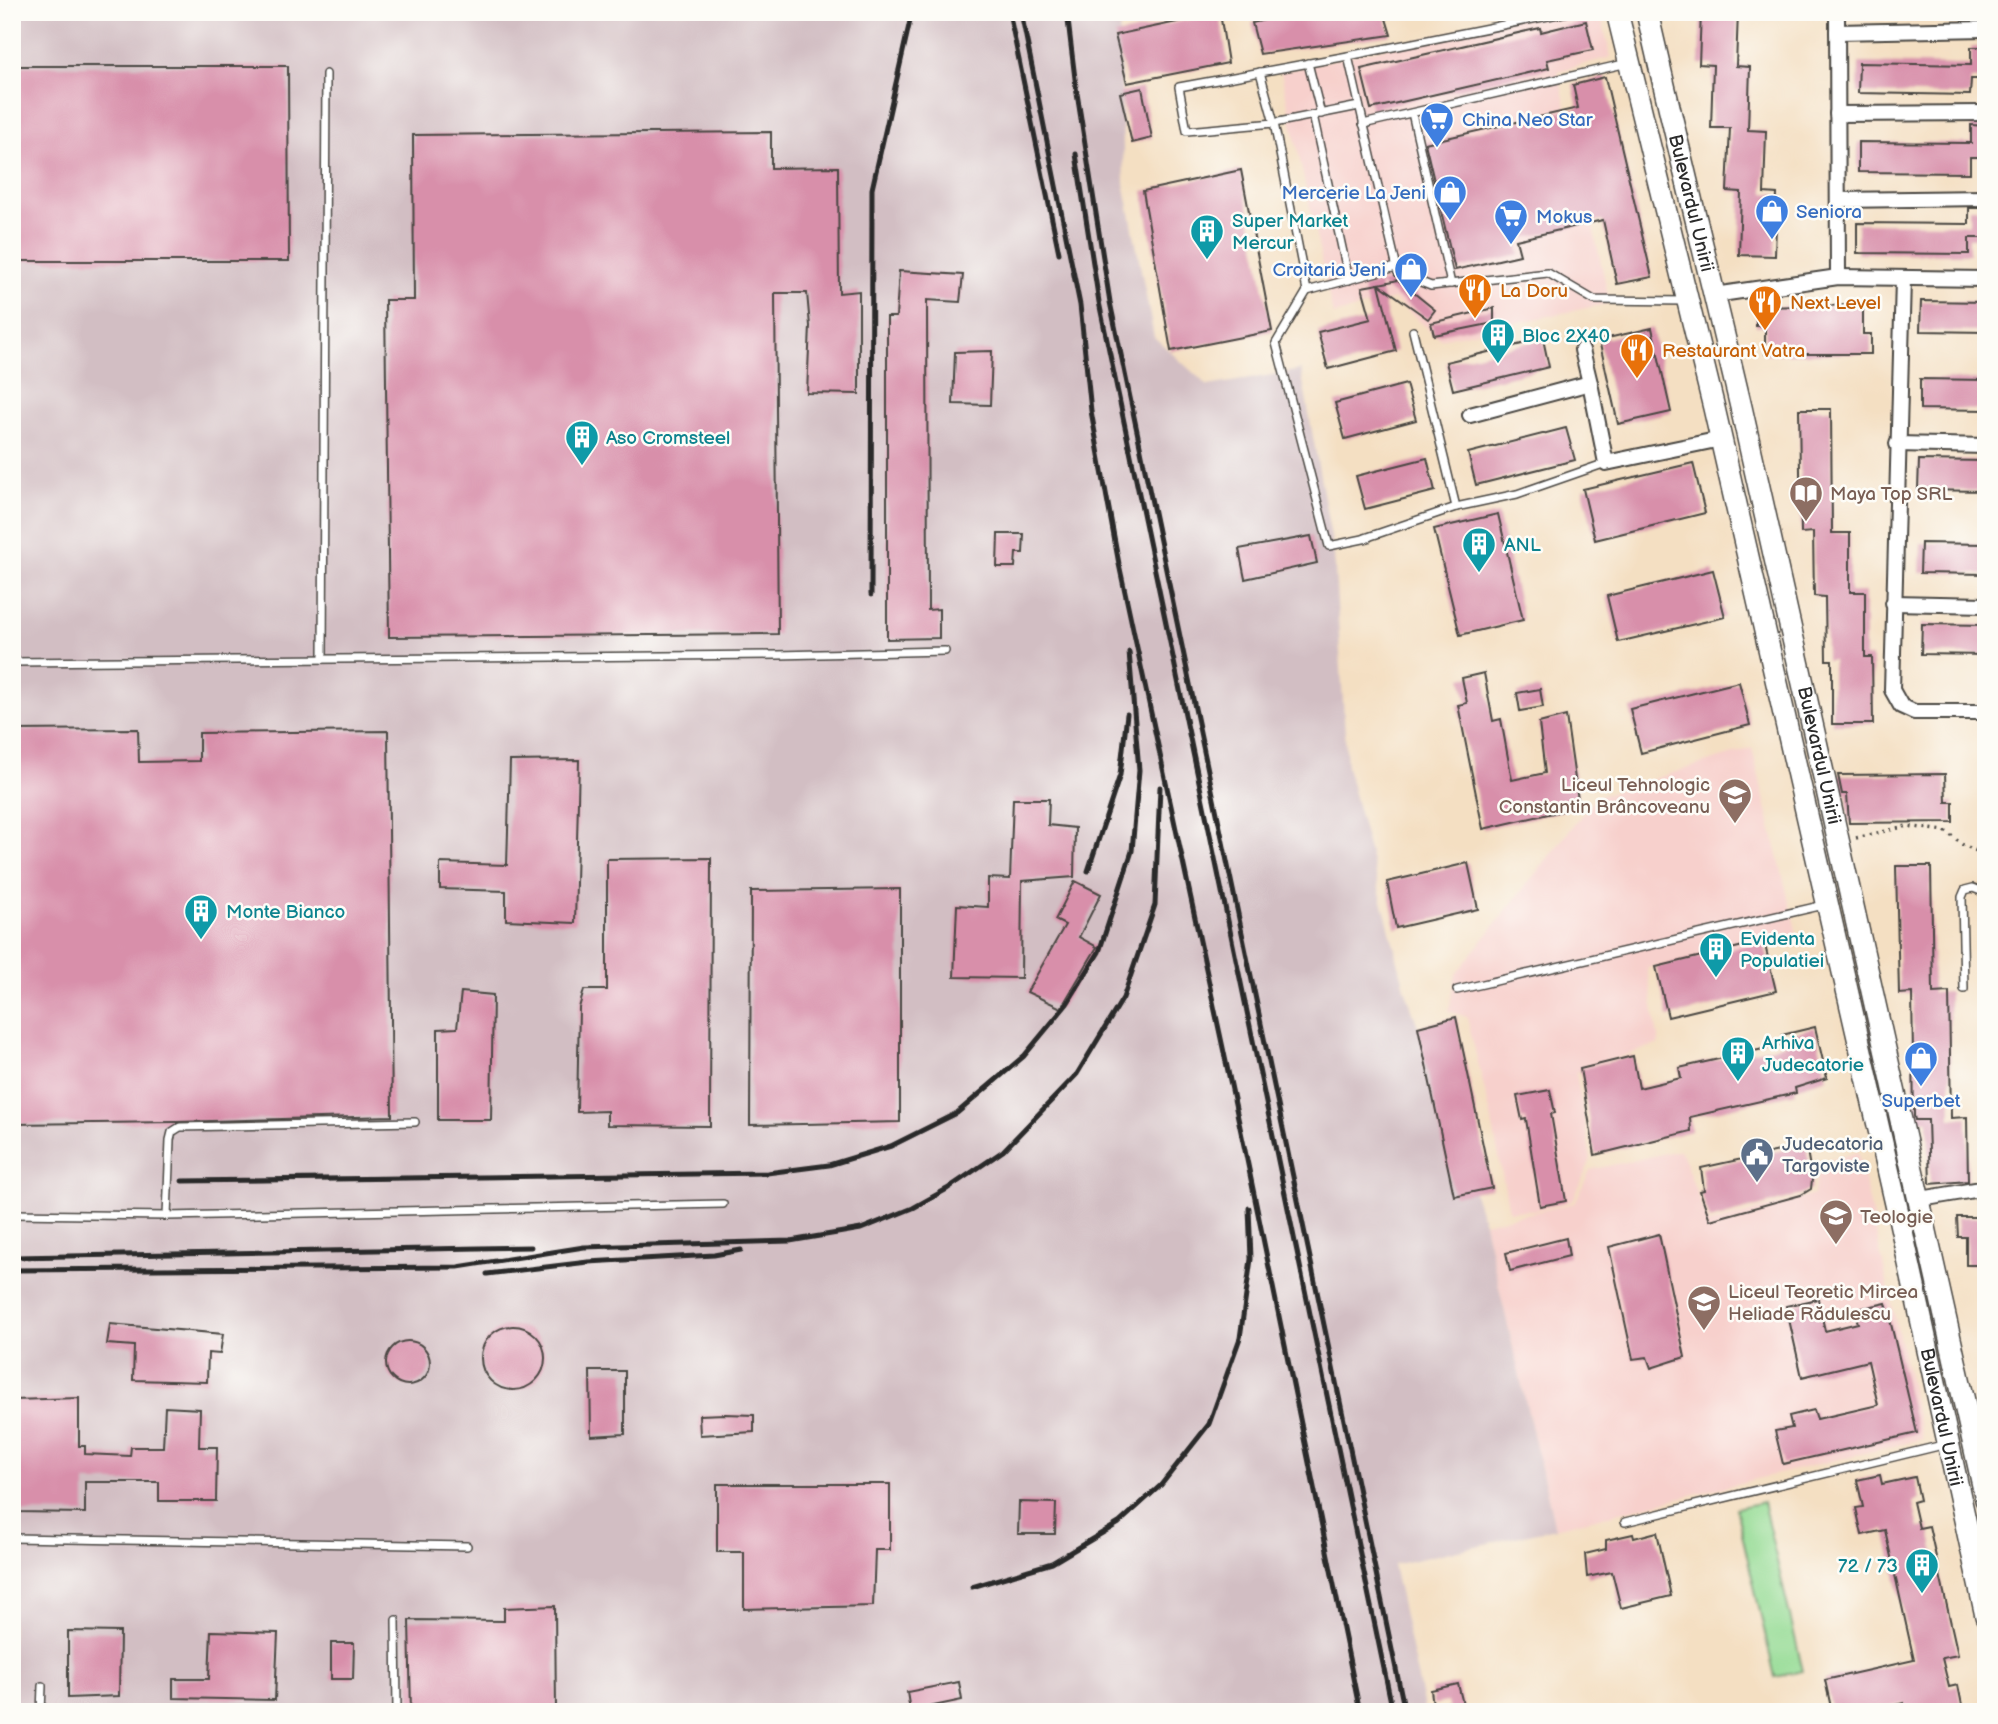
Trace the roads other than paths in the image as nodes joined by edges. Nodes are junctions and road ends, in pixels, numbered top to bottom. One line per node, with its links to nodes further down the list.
1 (1568, 12): 7 (lane)
2 (1617, 12): 8 (main road, Bulevardul Unirii)
3 (1647, 12): 28 (main road, Bulevardul Unirii)
4 (1837, 12): 6 (street)
5 (1986, 29): 6 (street)
6 (1837, 32): 16 (street)
7 (1348, 56): 9 (lane); 12 (lane)
8 (1630, 62): 13 (lane); 29 (main road, Bulevardul Unirii)
9 (1308, 63): 10 (lane); 15 (lane)
10 (1260, 72): 17 (lane); 17 (lane)
11 (326, 74): 45 (lane)
12 (1359, 106): 15 (lane); 18 (lane)
13 (1412, 113): 18 (lane); 26 (lane)
14 (1986, 113): 16 (street)
15 (1317, 114): 17 (lane); 25 (lane)
16 (1837, 114): 20 (street)
17 (1274, 123): 27 (lane)
18 (1363, 124): 21 (lane)
19 (1986, 198): 20 (street)
20 (1838, 200): 22 (street)
21 (1396, 267): 25 (lane); 26 (lane)
22 (1838, 277): 23 (street); 28 (street)
23 (1903, 279): 24 (street); 36 (street)
24 (1986, 279)
25 (1349, 280): 27 (lane)
26 (1451, 284): 29 (lane)
27 (1307, 291): 40 (lane)
28 (1714, 295): 29 (main road); 34 (main road, Bulevardul Unirii)
29 (1688, 301): 35 (main road, Bulevardul Unirii)
30 (1413, 331): 39 (lane)
31 (1582, 350): 32 (street)
32 (1590, 383): 33 (street); 38 (street)
33 (1470, 415)
34 (1747, 435): 35 (main road); 54 (main road, Bulevardul Unirii)
35 (1721, 439): 38 (street); 49 (main road, Bulevardul Unirii)
36 (1897, 444): 37 (street); 42 (street)
37 (1986, 446)
38 (1606, 463): 39 (lane)
39 (1456, 507): 40 (lane)
40 (1368, 538): 41 (lane)
41 (1343, 539)
42 (1893, 603): 43 (street); 47 (street)
43 (1986, 604)
44 (945, 651): 45 (lane)
45 (323, 659): 46 (lane)
46 (12, 662)
47 (1986, 712)
48 (1986, 893): 50 (lane)
49 (1827, 904): 51 (lane); 56 (main road, Bulevardul Unirii)
50 (1964, 989)
51 (1457, 990)
52 (415, 1122): 58 (lane)
53 (1986, 1188): 54 (street)
54 (1921, 1199): 56 (main road); 59 (main road, Bulevardul Unirii)
55 (723, 1204): 58 (lane)
56 (1896, 1204): 60 (main road, Bulevardul Unirii)
57 (12, 1214): 58 (lane)
58 (167, 1216)
59 (1973, 1438): 60 (main road); 61 (main road, Bulevardul Unirii)
60 (1947, 1444): 62 (lane); 65 (main road, Bulevardul Unirii)
61 (1986, 1499)
62 (1625, 1522)
63 (12, 1538): 64 (lane)
64 (467, 1546)
65 (1986, 1616)
66 (396, 1620): 69 (lane)
67 (42, 1686): 68 (lane)
68 (41, 1712)
69 (397, 1712)

